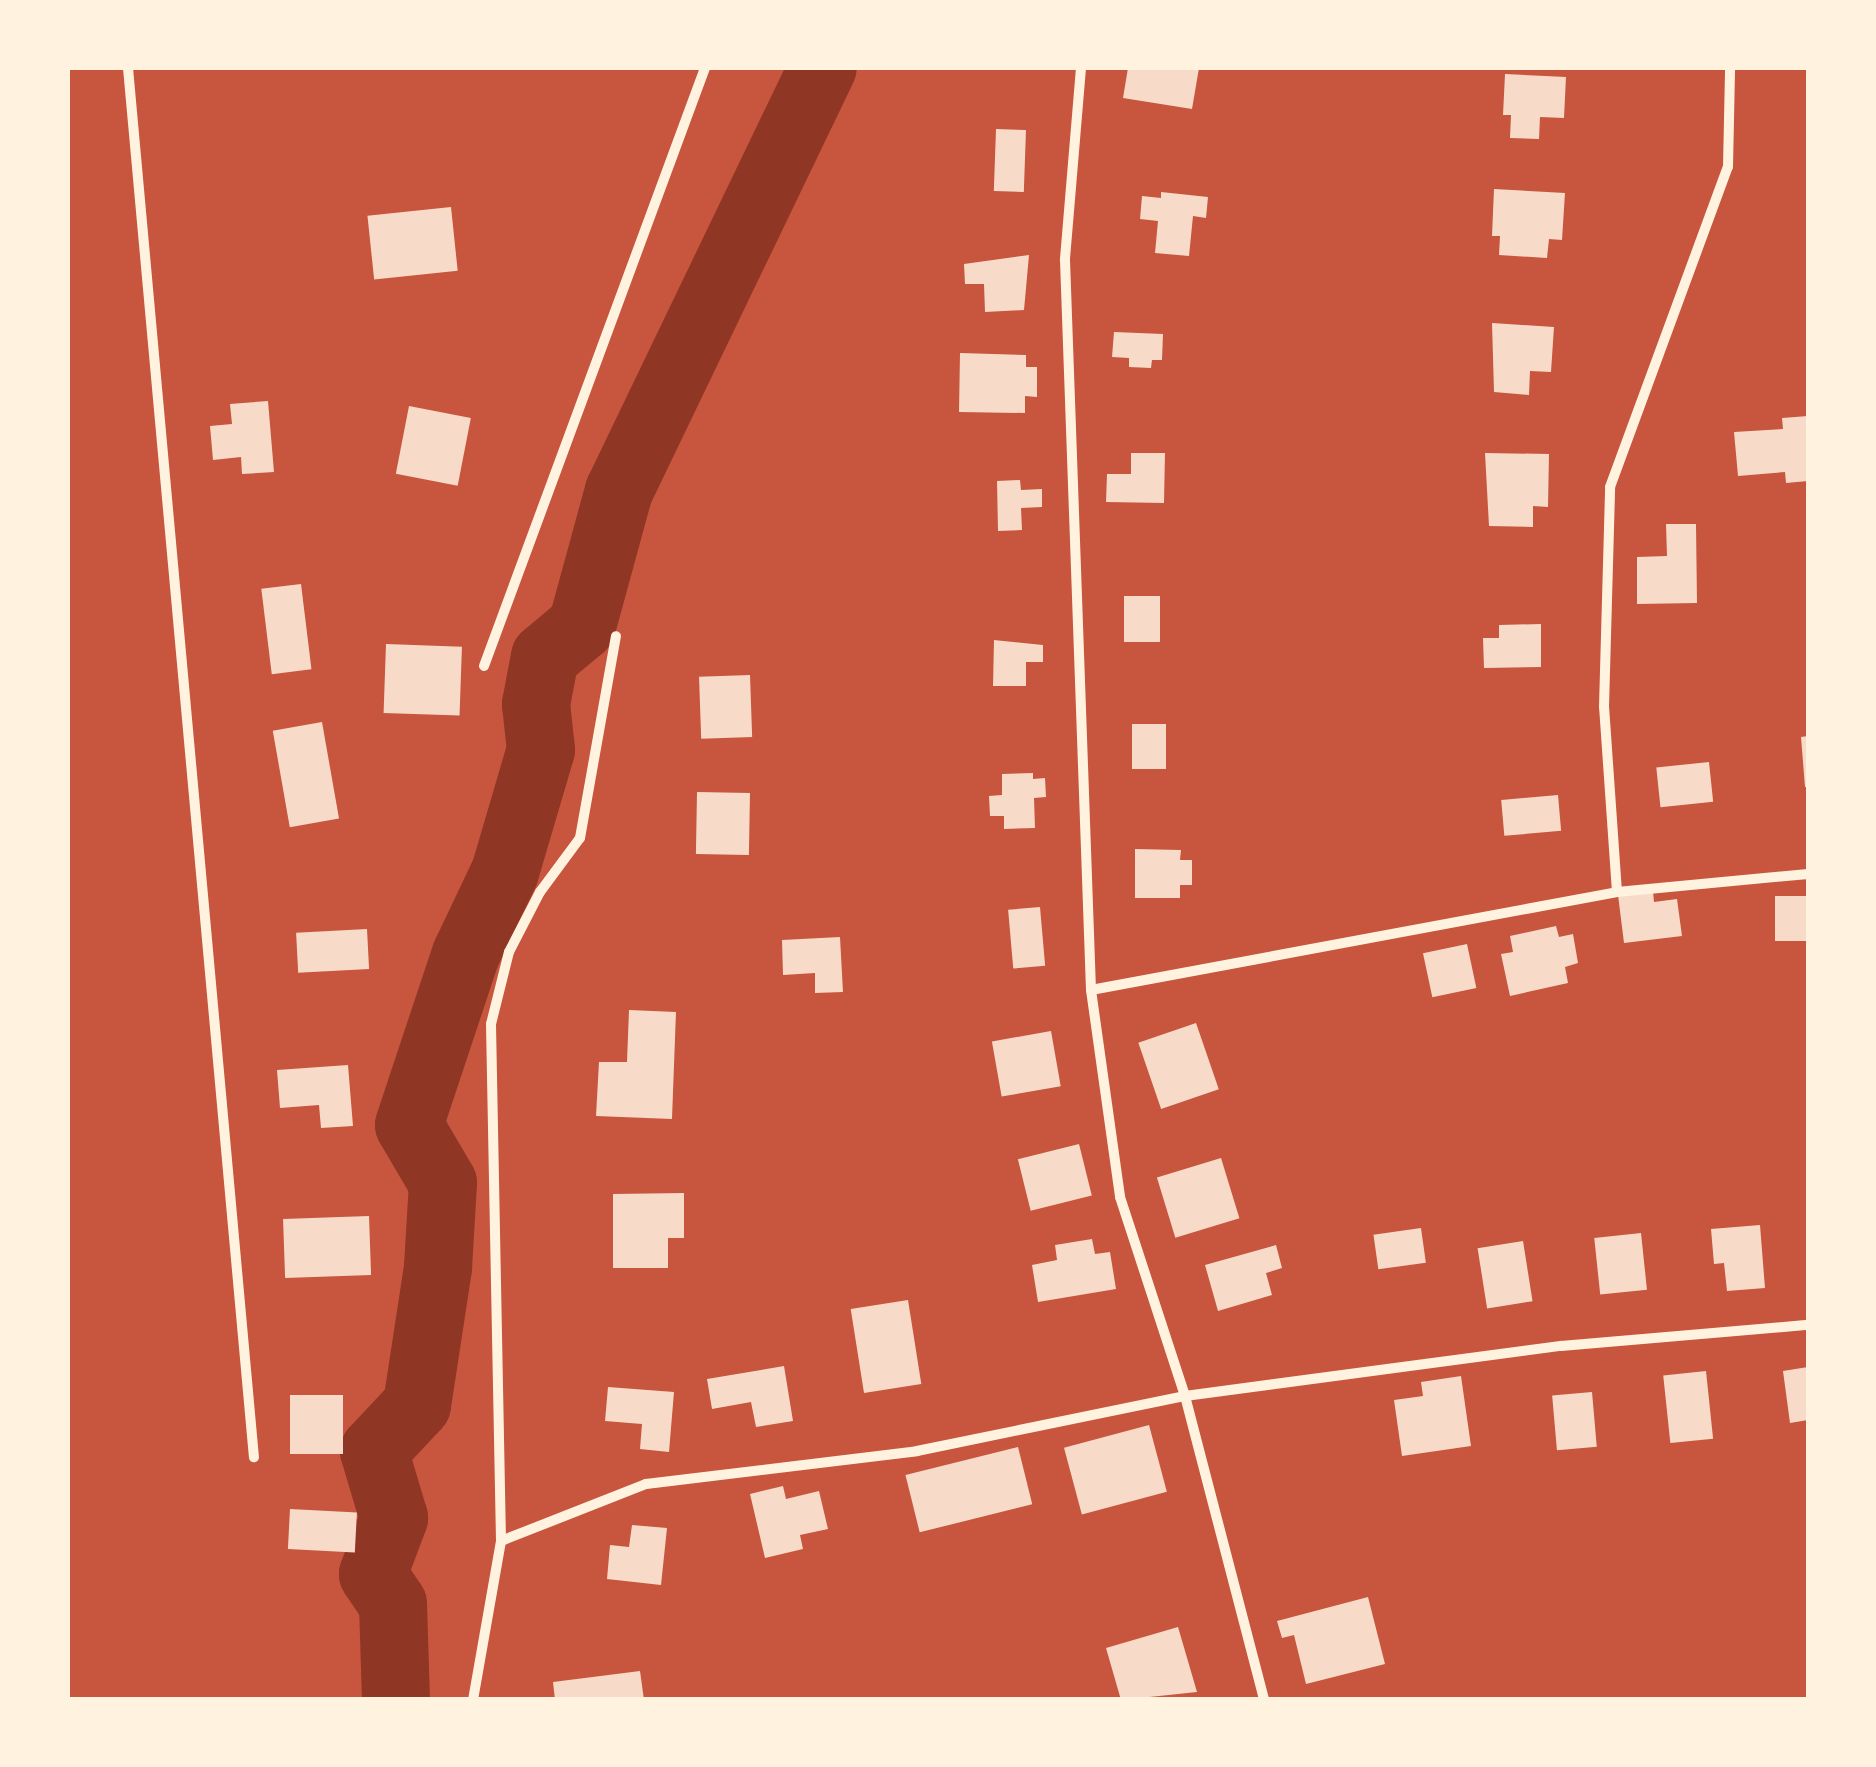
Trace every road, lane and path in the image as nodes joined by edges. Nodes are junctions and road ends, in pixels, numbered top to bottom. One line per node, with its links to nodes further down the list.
1 (128, 68): 12 (street)
2 (705, 68): 6 (street)
3 (1080, 68): 9 (street)
4 (1730, 68): 8 (street)
5 (616, 636): 13 (street)
6 (484, 666)
7 (1808, 874): 8 (street)
8 (1617, 892): 9 (street)
9 (1090, 990): 11 (street)
10 (1808, 1325): 11 (street)
11 (1186, 1396): 13 (street); 15 (street)
12 (254, 1457)
13 (501, 1541): 14 (street)
14 (473, 1700)
15 (1264, 1700)

